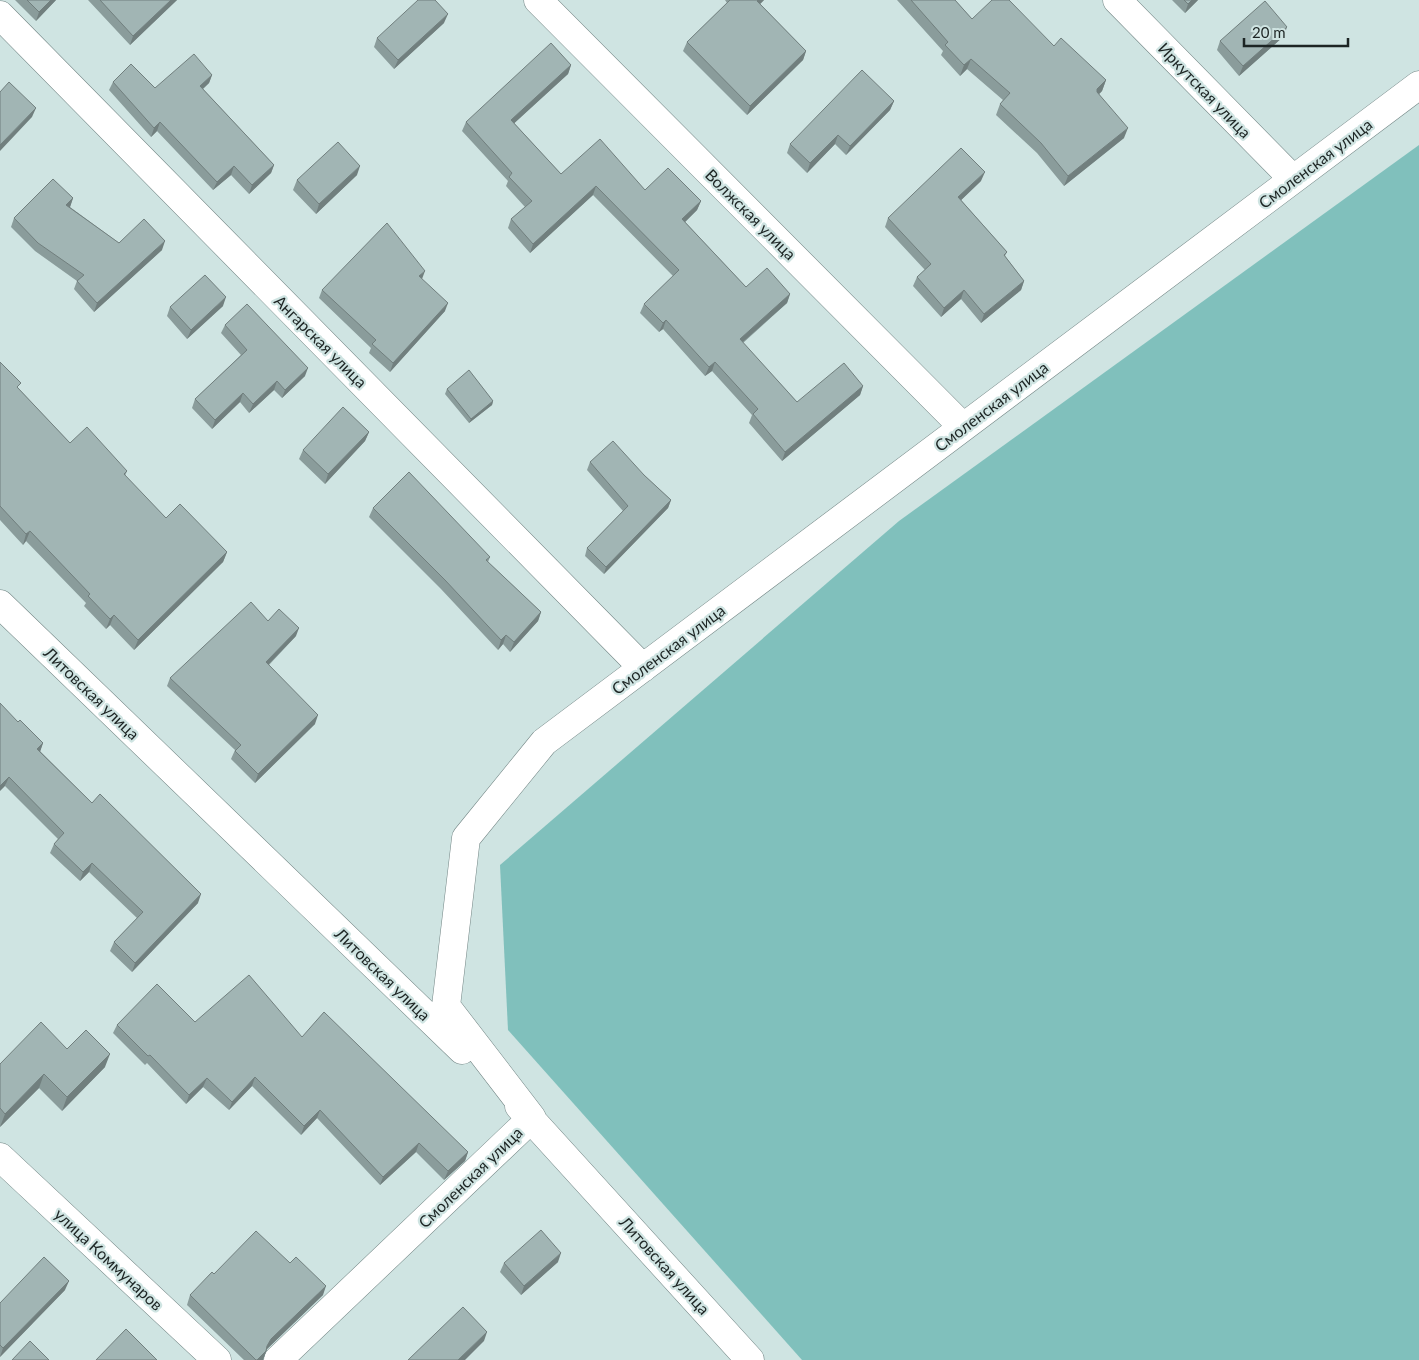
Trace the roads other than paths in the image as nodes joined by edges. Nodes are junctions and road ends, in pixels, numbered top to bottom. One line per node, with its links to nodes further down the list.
1 (538, 0): 6 (street, Волжская улица)
2 (1117, 0): 5 (street, Иркутская улица)
3 (0, 15): 8 (street, Ангарская улица)
4 (1419, 85): 5 (street, Смоленская улица)
5 (1293, 180): 6 (street, Смоленская улица)
6 (963, 427): 8 (street, Смоленская улица)
7 (0, 604): 9 (street, Литовская улица)
8 (643, 668): 9 (street, Смоленская улица)
9 (532, 1118): 12 (street, Смоленская улица); 13 (street, Литовская улица)
10 (0, 1157): 11 (street, улица Коммунаров)
11 (217, 1360)
12 (278, 1360)
13 (750, 1360)

